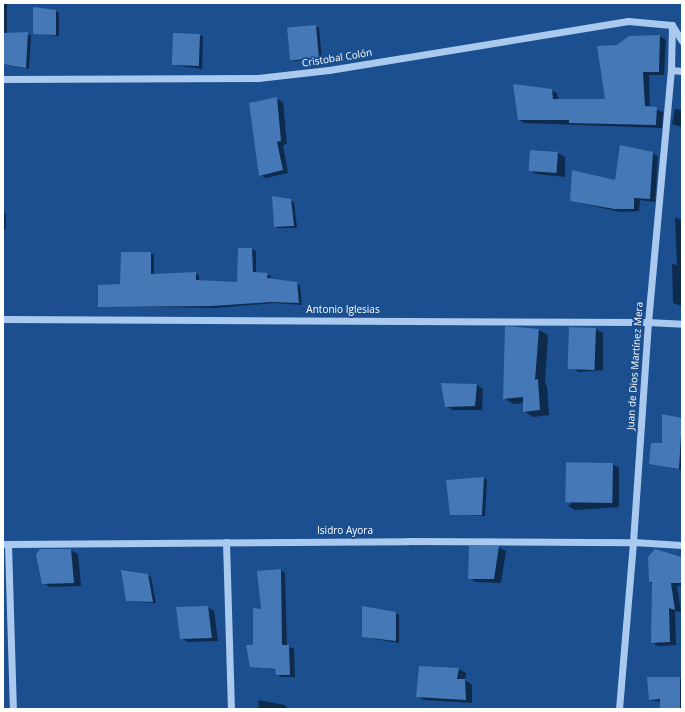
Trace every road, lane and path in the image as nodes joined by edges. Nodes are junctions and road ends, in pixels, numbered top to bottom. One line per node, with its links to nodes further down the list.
1 (672, 25): 2 (street); 3 (street, Juan de Dios Martínez Mera); 5 (street, Cristobal Colón)
2 (682, 41)
3 (671, 70): 4 (street); 7 (street, Juan de Dios Martínez Mera)
4 (682, 71)
5 (3, 79)
6 (3, 319): 7 (street, Antonio Iglesias)
7 (648, 322): 8 (street, Antonio Iglesias); 10 (street, Juan de Dios Martínez Mera)
8 (682, 324)
9 (226, 542): 10 (street, Isidro Ayora); 11 (street, Isidro Ayora); 14 (street)
10 (633, 542): 12 (street, Isidro Ayora); 15 (street, Juan de Dios Martínez Mera)
11 (5, 544): 13 (street, Isidro Ayora)
12 (682, 545)
13 (13, 709)
14 (231, 709)
15 (619, 709)

